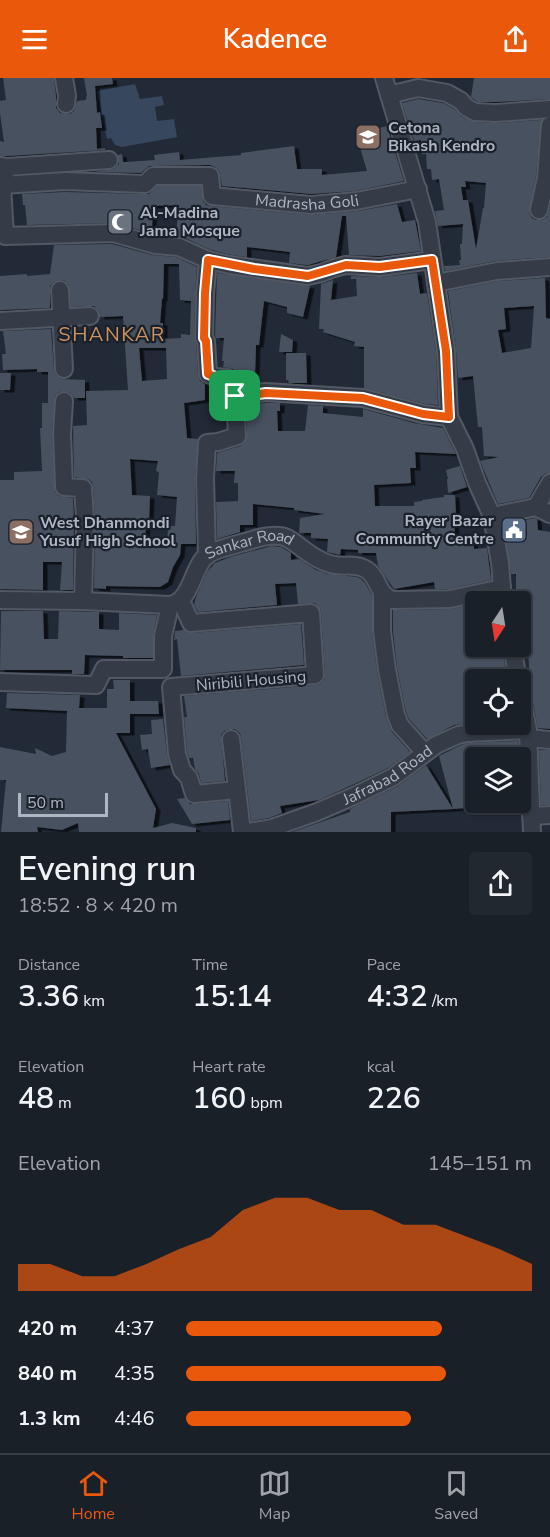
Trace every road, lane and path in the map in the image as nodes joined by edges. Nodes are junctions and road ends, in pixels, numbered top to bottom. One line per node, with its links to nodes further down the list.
1 (64, 78): 4 (street)
2 (384, 78): 3 (street)
3 (389, 95): 5 (street); 10 (street)
4 (66, 104)
5 (550, 109)
6 (550, 125): 11 (street)
7 (109, 160): 8 (street)
8 (4, 166): 9 (street)
9 (2, 185): 10 (street, Madrasha Goli); 12 (street)
10 (418, 189): 13 (street)
11 (539, 210)
12 (208, 260): 13 (street); 21 (street)
13 (432, 260): 15 (street)
14 (550, 267): 15 (street)
15 (436, 283): 23 (street)
16 (60, 290): 18 (street)
17 (90, 316): 18 (street)
18 (62, 317): 19 (street); 20 (street)
19 (0, 321)
20 (64, 369)
21 (235, 396): 23 (street); 27 (street)
22 (64, 402): 32 (street)
23 (449, 417): 26 (street)
24 (550, 483): 25 (street)
25 (543, 510): 26 (street)
26 (492, 516): 28 (street)
27 (207, 556): 29 (street, Sankar Road); 33 (street, Sankar Road)
28 (503, 591)
29 (382, 594): 30 (street); 40 (street)
30 (465, 598)
31 (0, 600): 32 (street)
32 (83, 601): 33 (street)
33 (176, 603): 34 (street, Sankar Road); 41 (street, Niribili Housing)
34 (0, 682)
35 (465, 734): 40 (street, Jafrabad Road)
36 (528, 735): 43 (street)
37 (531, 735): 39 (street, Jafrabad Road)
38 (231, 739): 41 (street)
39 (550, 740)
40 (425, 753): 45 (street, Jafrabad Road)
41 (237, 790): 44 (street)
42 (550, 815): 43 (street)
43 (531, 824)
44 (242, 832)
45 (248, 832)

